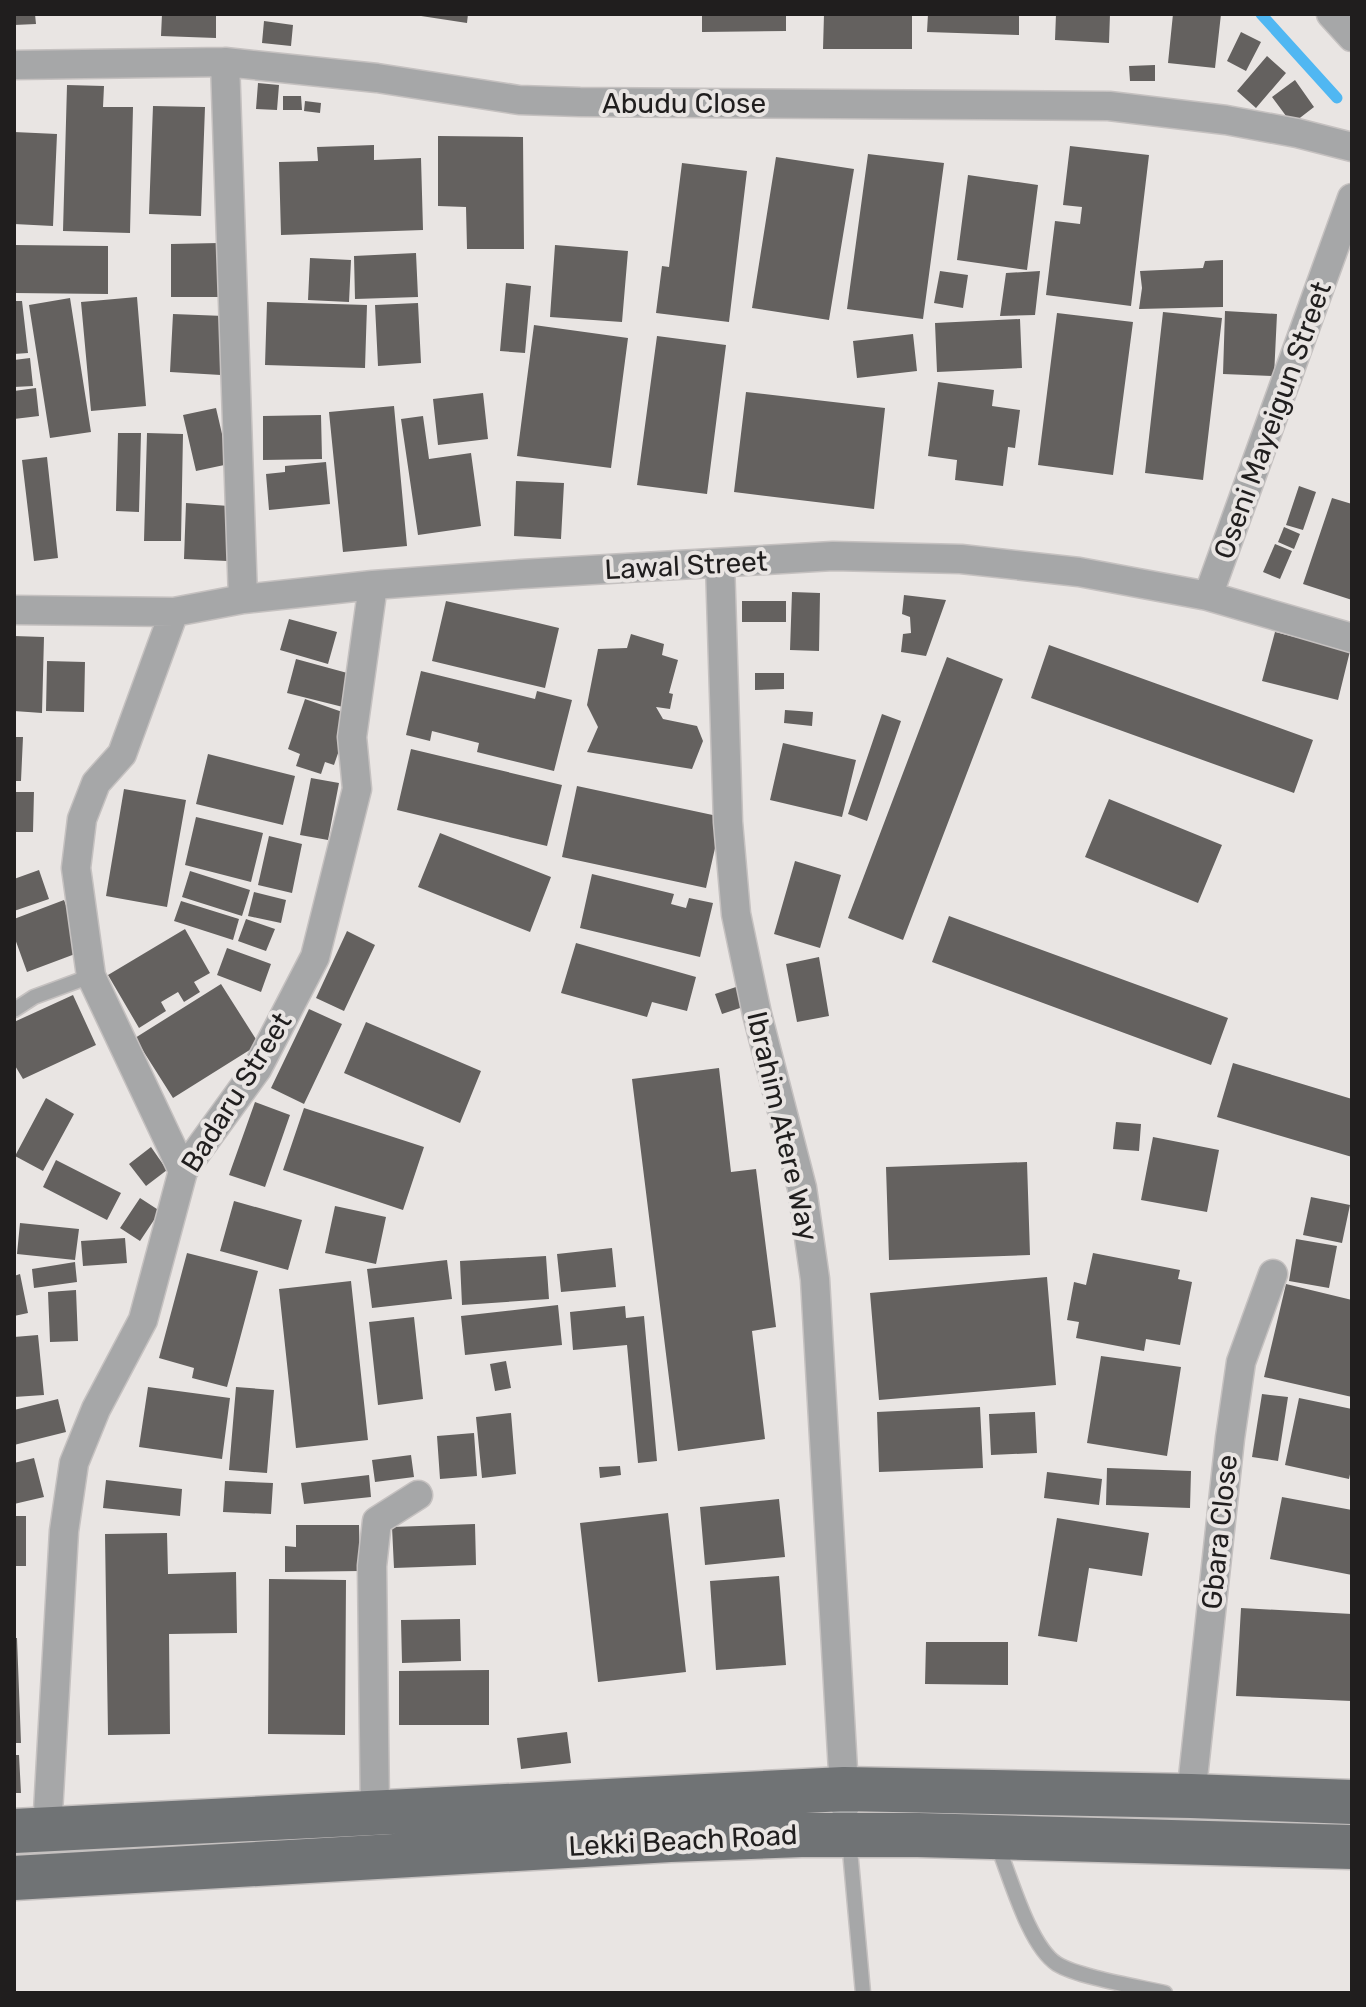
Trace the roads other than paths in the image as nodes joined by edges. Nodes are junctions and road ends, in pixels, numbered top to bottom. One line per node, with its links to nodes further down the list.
1 (1331, 14): 2 (street)
2 (1352, 37)
3 (225, 62): 4 (street, Abudu Close); 5 (street, Abudu Close); 10 (street)
4 (14, 65)
5 (1352, 147)
6 (1352, 198): 9 (street, Oseni Mayeigun Street)
7 (720, 563): 8 (street, Lawal Street); 9 (street, Lawal Street); 19 (street, Ibrahim Atere Way)
8 (373, 585): 10 (street, Lawal Street); 16 (street, Badaru Street)
9 (1208, 596): 13 (street, Lawal Street)
10 (243, 599): 12 (street, Lawal Street)
11 (14, 610): 12 (street, Lawal Street)
12 (174, 612): 14 (street)
13 (1352, 638)
14 (91, 976): 15 (lane); 16 (street)
15 (14, 1010)
16 (183, 1171): 23 (street, Badaru Street)
17 (1273, 1274): 20 (street, Gbara Close)
18 (418, 1495): 22 (street)
19 (844, 1789): 20 (main road, Lekki Beach Road); 22 (main road, Lekki Beach Road); 24 (street, Ibrahim Atere Way)
20 (1191, 1796): 21 (main road, Lekki Beach Road)
21 (1352, 1802)
22 (375, 1811): 23 (main road, Lekki Beach Road)
23 (30, 1831)
24 (848, 1834): 25 (main road, Lekki Beach Road); 27 (main road, Lekki Beach Road); 28 (lane)
25 (994, 1837): 26 (main road, Lekki Beach Road); 29 (lane)
26 (1352, 1847)
27 (14, 1878)
28 (863, 1993)
29 (1165, 1993)

